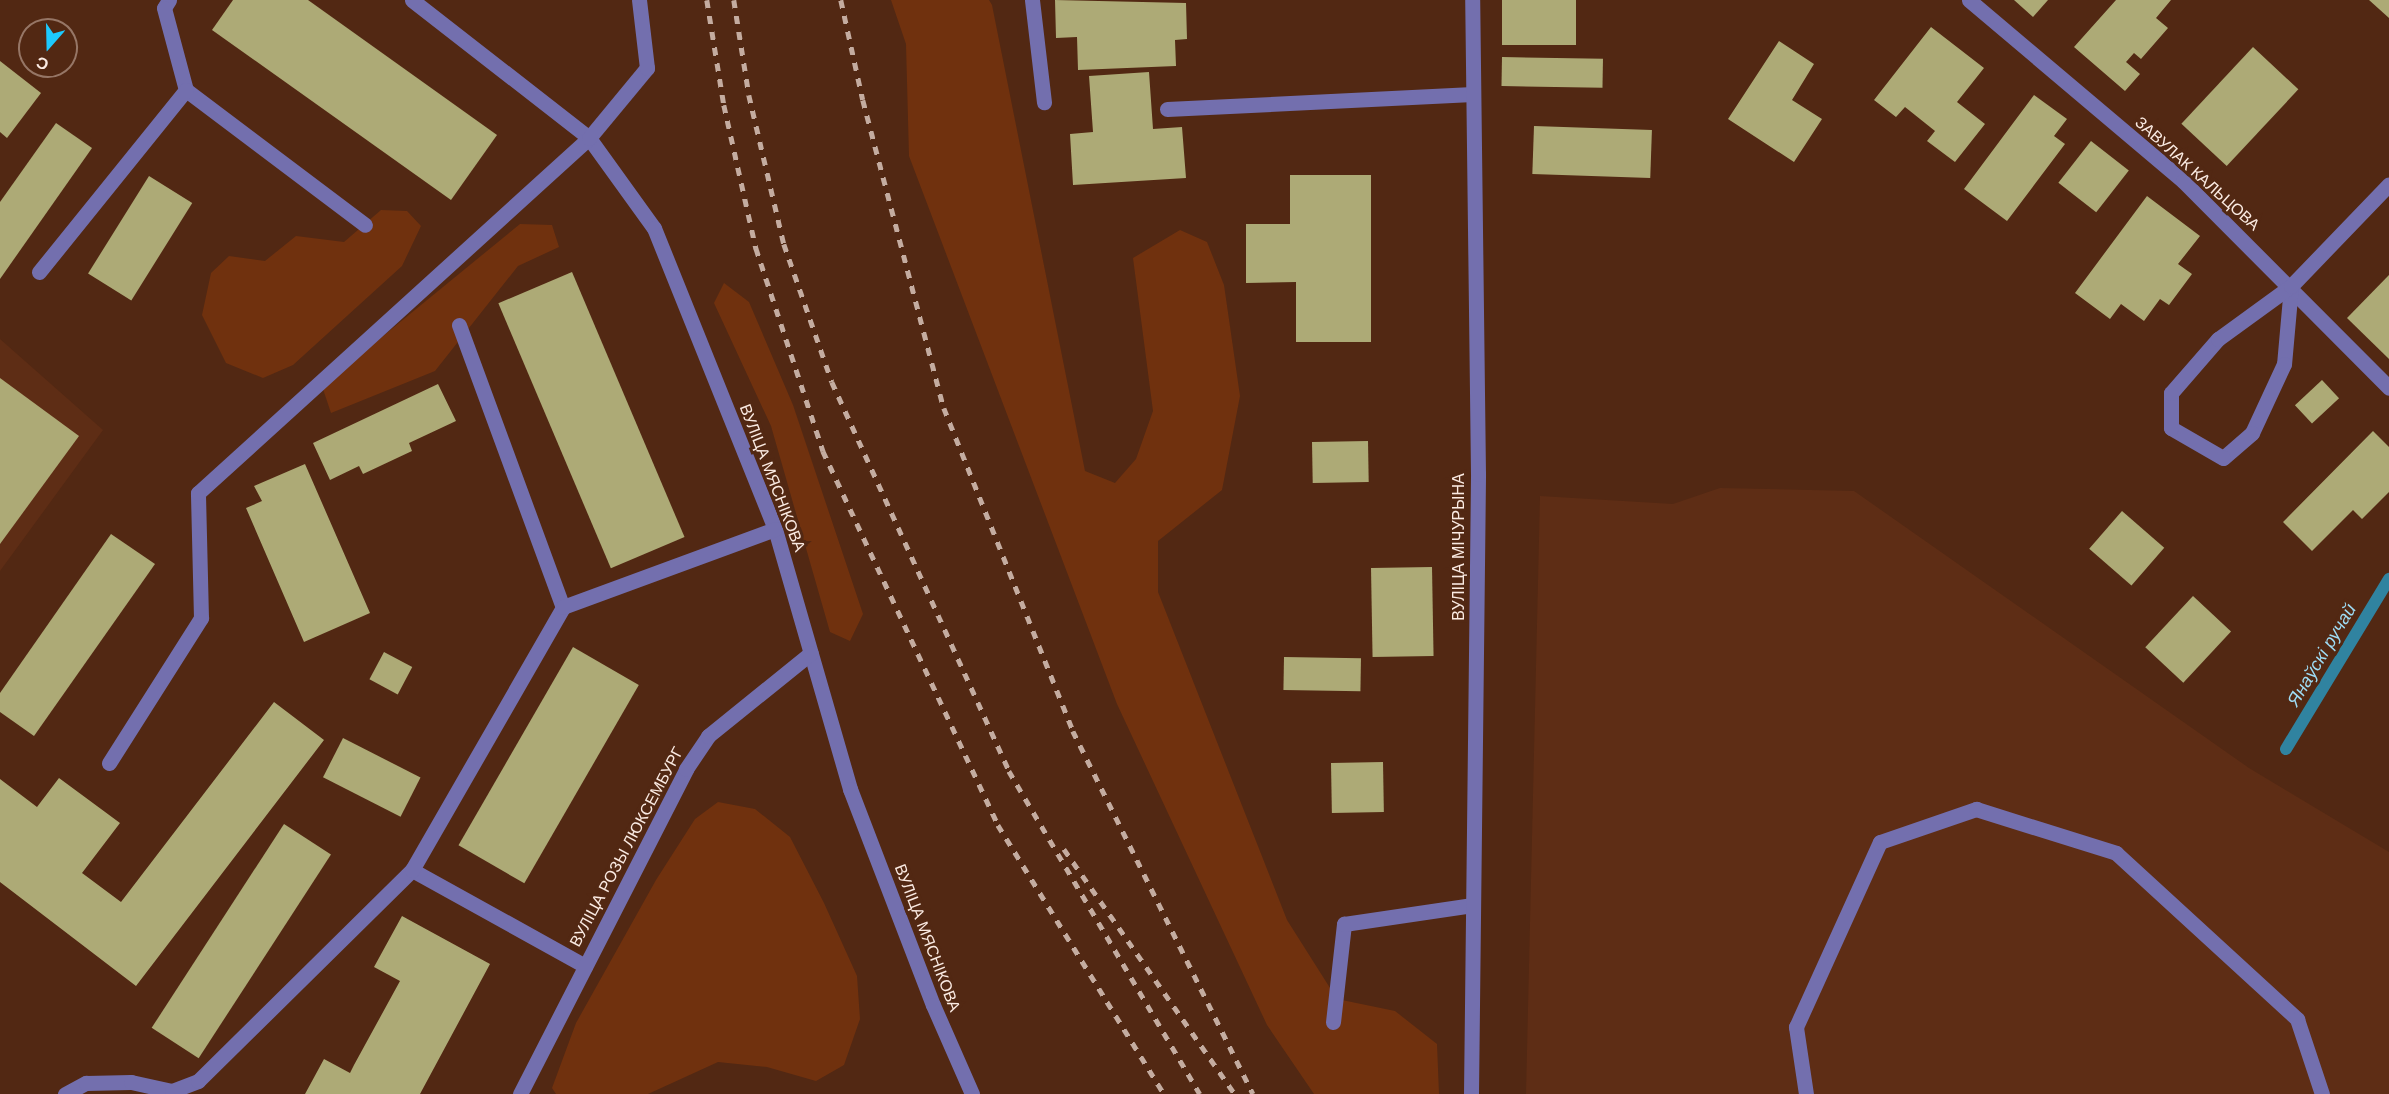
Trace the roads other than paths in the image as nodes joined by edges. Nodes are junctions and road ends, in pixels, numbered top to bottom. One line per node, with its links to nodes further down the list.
1 (170, 0): 7 (street)
2 (412, 0): 11 (street, ВУЛІЦА МЯСНІКОВА)
3 (639, 0): 11 (street)
4 (1032, 0): 9 (street)
5 (1472, 0): 8 (street, ВУЛІЦА МІЧУРЫНА)
6 (1969, 0): 15 (street, ЗАВУЛАК КАЛЬЦОВА)
7 (186, 90): 13 (street); 14 (street)
8 (1473, 94): 10 (street); 23 (street, ВУЛІЦА МІЧУРЫНА)
9 (1044, 102)
10 (1167, 110)
11 (589, 138): 18 (street, ВУЛІЦА МЯСНІКОВА); 21 (street)
12 (2389, 184): 15 (street)
13 (365, 225)
14 (39, 272)
15 (2291, 286): 15 (street); 17 (street, ЗАВУЛАК КАЛЬЦОВА)
16 (459, 325): 19 (street)
17 (2389, 388)
18 (776, 529): 19 (street); 20 (street, ВУЛІЦА МЯСНІКОВА)
19 (563, 607): 22 (street)
20 (811, 653): 24 (street, ВУЛІЦА РОЗЫ ЛЮКСЕМБУРГ); 28 (street, ВУЛІЦА МЯСНІКОВА)
21 (109, 763)
22 (412, 870): 24 (street); 26 (street)
23 (1473, 905): 25 (street); 29 (street, ВУЛІЦА МІЧУРЫНА)
24 (585, 966): 27 (street, ВУЛІЦА РОЗЫ ЛЮКСЕМБУРГ)
25 (1333, 1022)
26 (65, 1094)
27 (520, 1094)
28 (972, 1094)
29 (1471, 1094)
30 (1806, 1094): 31 (street)
31 (2322, 1094)

